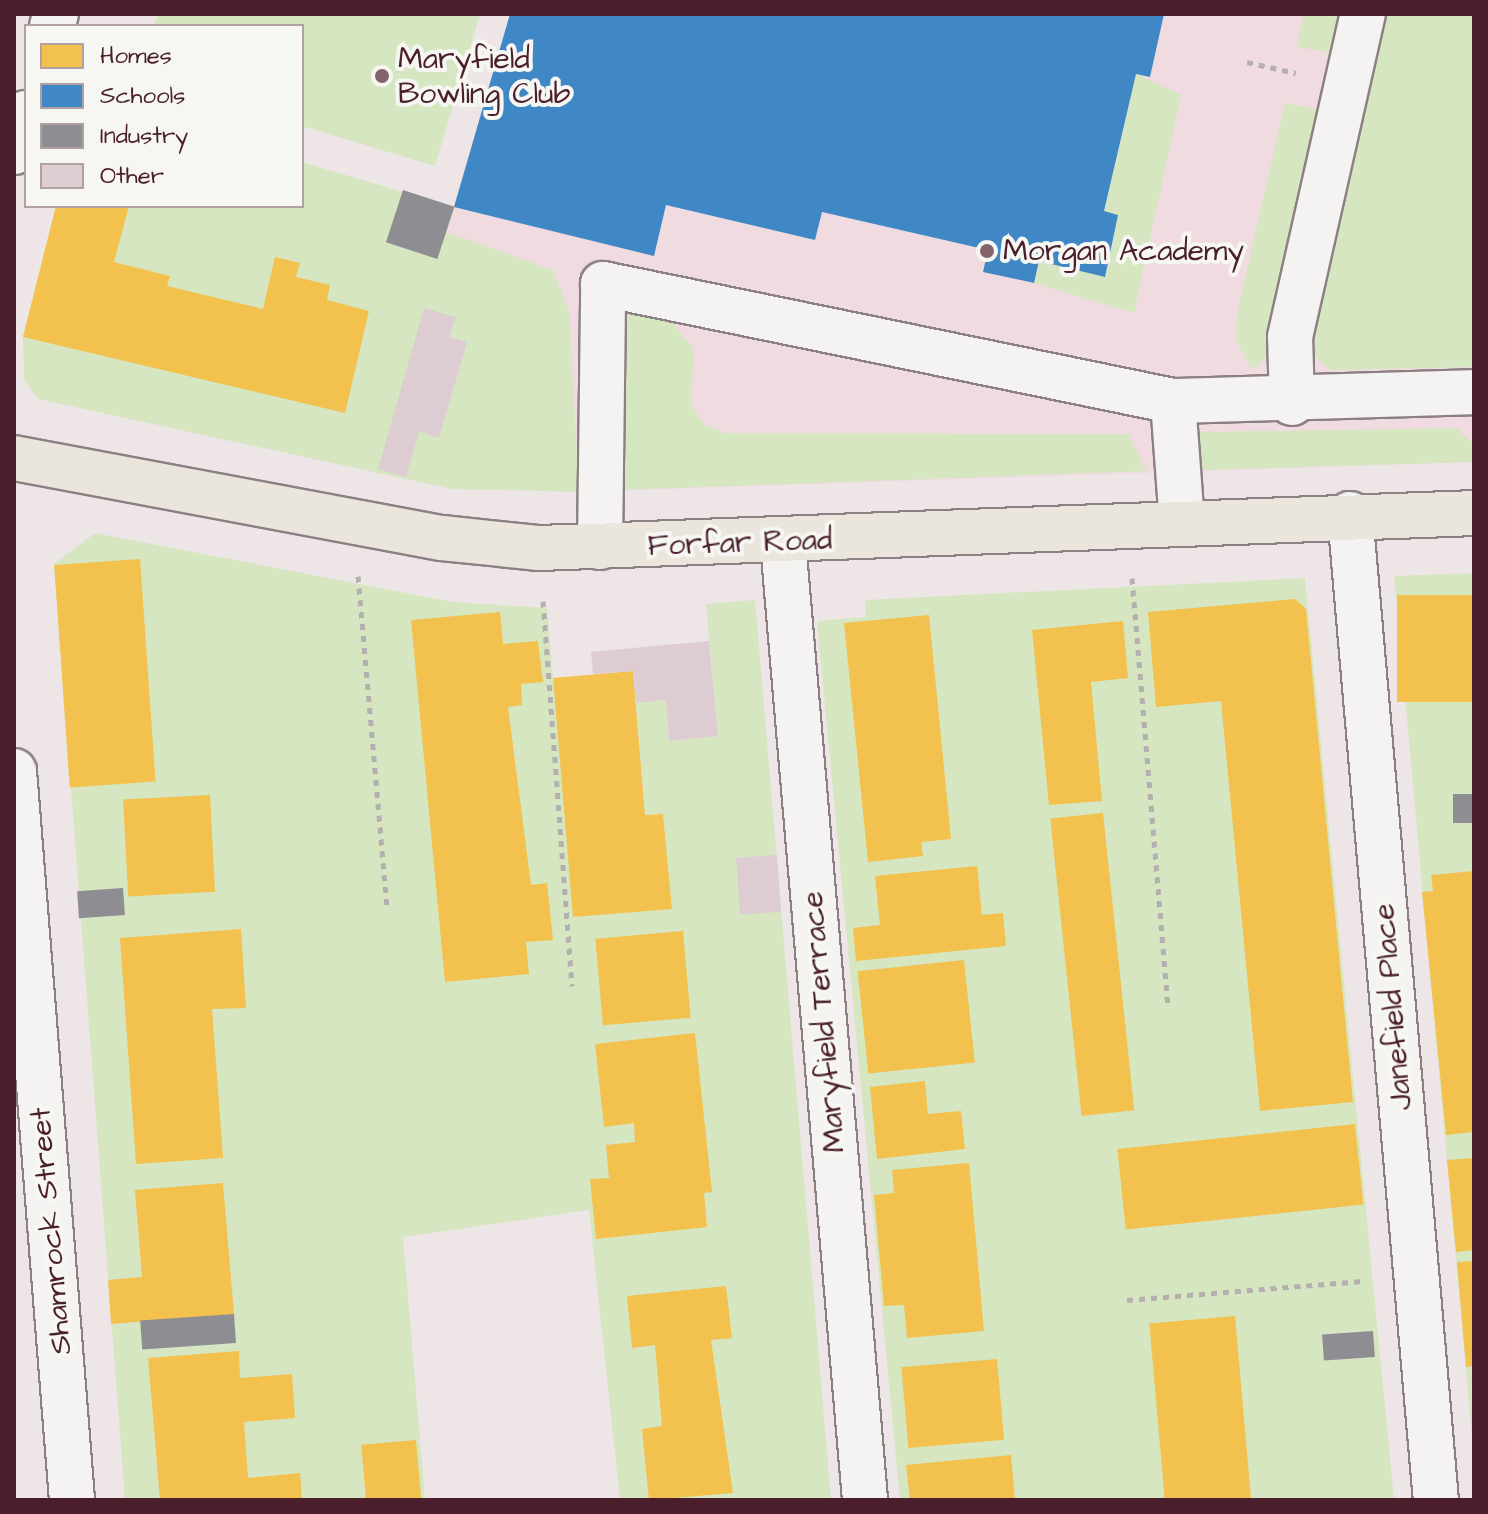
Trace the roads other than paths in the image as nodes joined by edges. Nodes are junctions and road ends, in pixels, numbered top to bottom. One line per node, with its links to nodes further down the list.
1 (1363, 14): 6 (street)
2 (24, 120): 3 (street)
3 (14, 152)
4 (1474, 392): 6 (street)
5 (1173, 401): 6 (street); 10 (street); 12 (street)
6 (1292, 403)
7 (14, 458): 12 (main road, Forfar Road)
8 (1474, 513): 9 (main road, Forfar Road)
9 (1350, 514): 10 (main road, Forfar Road); 16 (street, Janefield Place)
10 (1182, 523): 11 (main road, Forfar Road)
11 (783, 543): 12 (main road, Forfar Road); 15 (street, Maryfield Terrace)
12 (600, 547)
13 (14, 771): 14 (street, Shamrock Street)
14 (72, 1500)
15 (865, 1500)
16 (1436, 1500)

